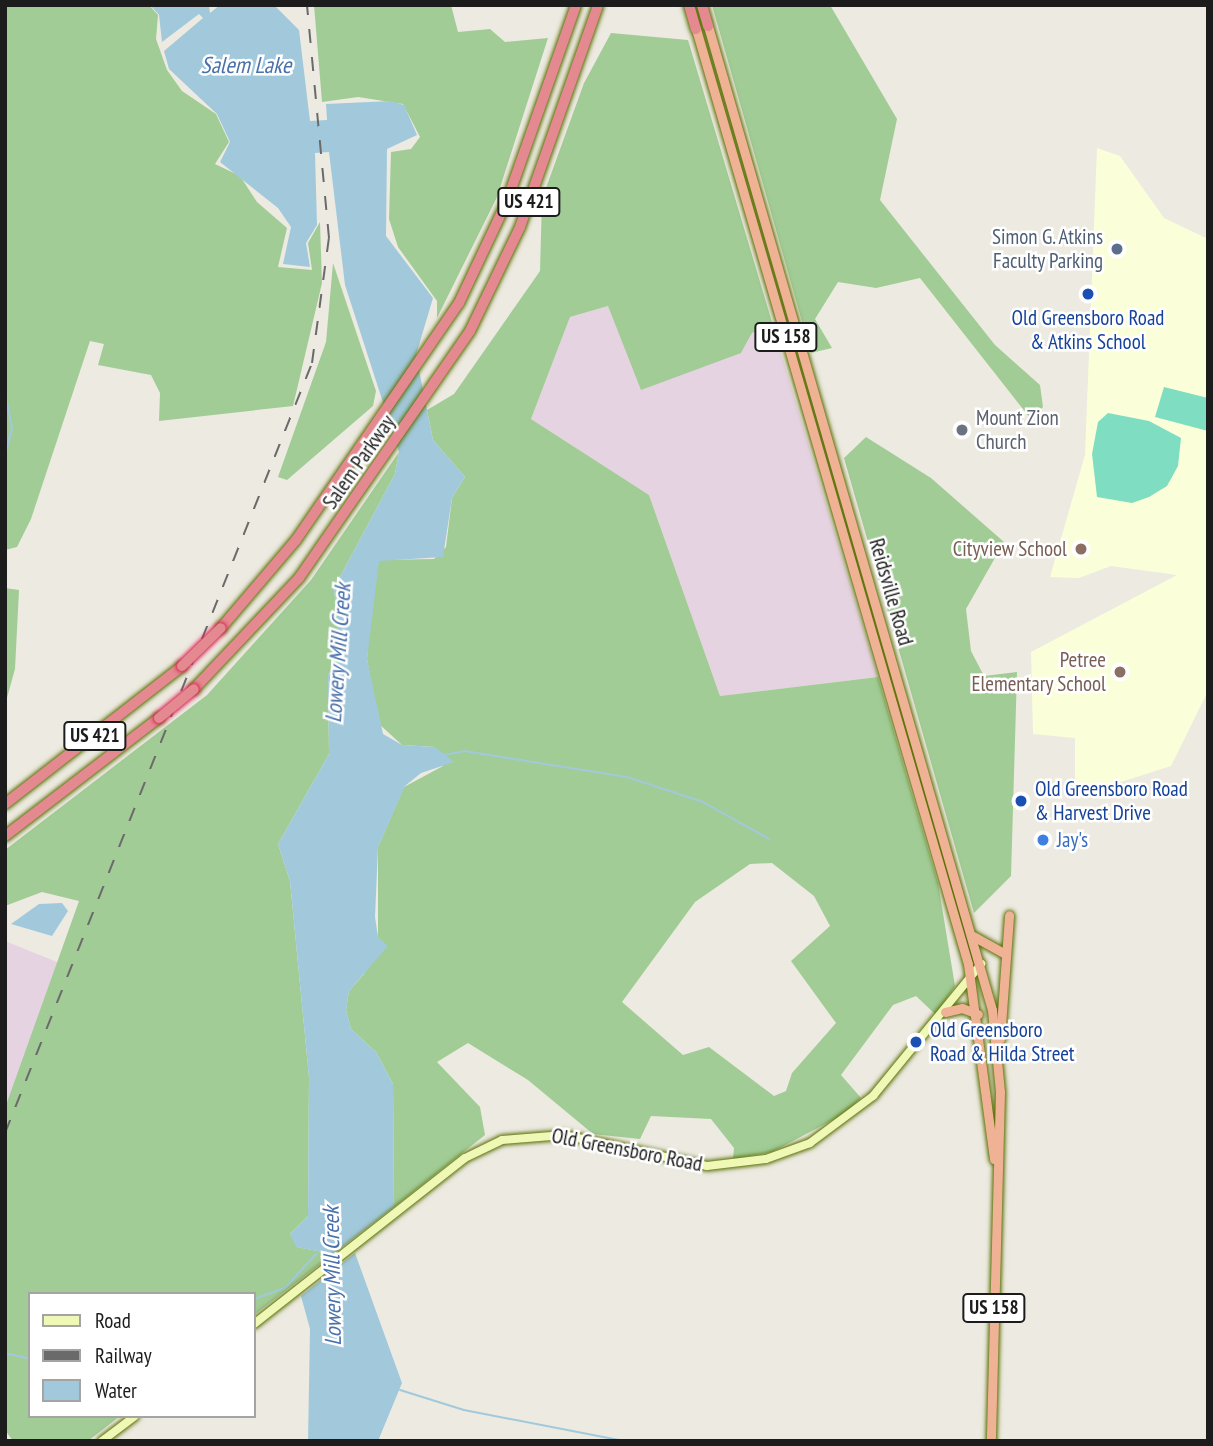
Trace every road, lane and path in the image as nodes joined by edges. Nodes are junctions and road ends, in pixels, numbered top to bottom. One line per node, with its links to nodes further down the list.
1 (576, 5): 7 (highway, Salem Parkway / US 421, bridge)
2 (598, 5): 8 (highway, Salem Parkway / US 421, bridge)
3 (689, 5): 6 (highway, US 158)
4 (702, 5): 5 (highway, US 158)
5 (708, 26): 10 (highway, Reidsville Road / US 158)
6 (696, 29): 13 (highway, Reidsville Road / US 158)
7 (5, 804)
8 (5, 836)
9 (1009, 915): 11 (highway)
10 (973, 936): 11 (highway); 12 (highway, Reidsville Road / US 158)
11 (1004, 953): 16 (highway)
12 (981, 964): 13 (main road, Old Greensboro Road); 16 (highway, Reidsville Road / US 158)
13 (971, 979): 14 (main road, Old Greensboro Road); 15 (highway, Reidsville Road / US 158)
14 (945, 1012): 15 (highway); 18 (main road, Old Greensboro Road)
15 (978, 1014): 17 (highway, Reidsville Road / US 158)
16 (998, 1059): 17 (highway, Reidsville Road / US 158)
17 (996, 1175): 21 (highway, Reidsville Road / US 158)
18 (256, 1322)
19 (132, 1418): 20 (main road)
20 (102, 1441)
21 (991, 1441)

